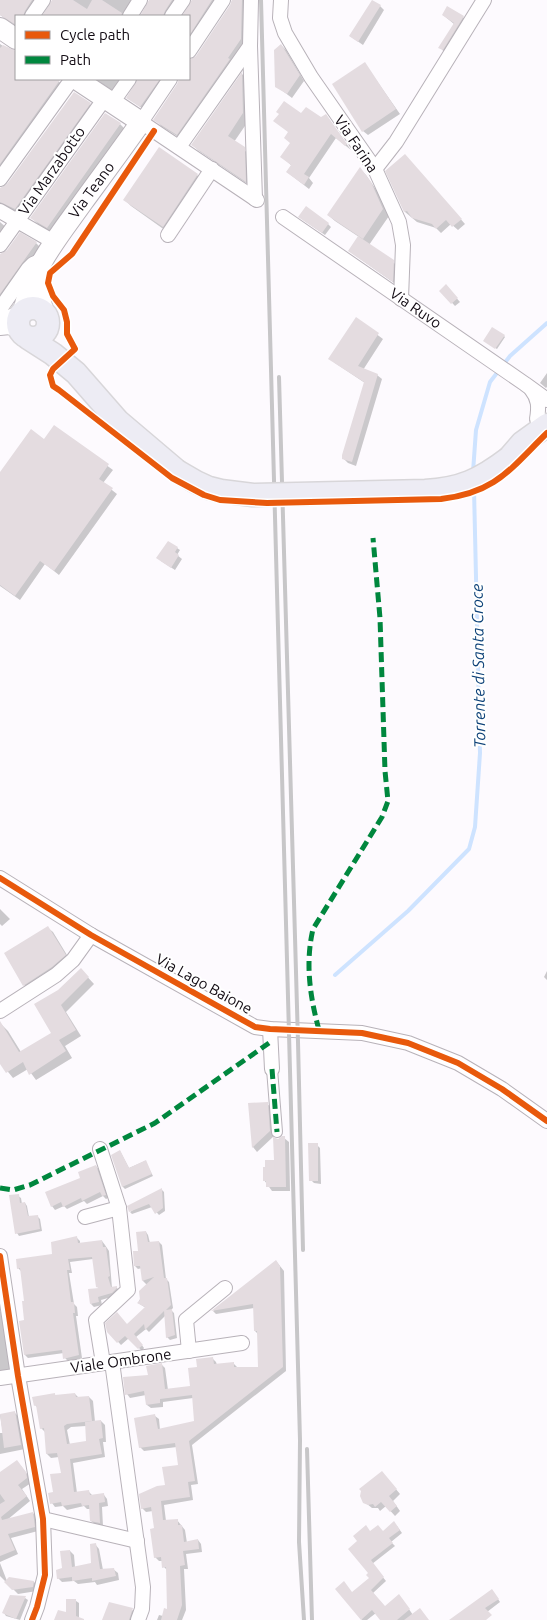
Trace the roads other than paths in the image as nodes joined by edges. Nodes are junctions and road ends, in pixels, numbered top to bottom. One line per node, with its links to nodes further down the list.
1 (43, 0): 8 (street)
2 (140, 0): 9 (street)
3 (183, 0): 10 (street)
4 (223, 0): 12 (street)
5 (251, 0): 11 (street)
6 (281, 0): 19 (street, Via Farina)
7 (484, 0): 19 (street)
8 (33, 15)
9 (131, 15)
10 (173, 15)
11 (250, 46): 18 (street); 20 (street)
12 (190, 50)
13 (80, 80): 16 (main road); 21 (street)
14 (128, 80): 16 (street, Via Marzabotto)
15 (169, 80): 17 (street)
16 (109, 100): 17 (main road); 24 (street, Via Marzabotto)
17 (141, 122): 18 (street); 26 (main road, Via Teano)
18 (179, 147): 20 (street)
19 (375, 169): 29 (street, Via Farina)
20 (212, 170): 25 (street)
21 (0, 179)
22 (0, 211): 24 (street)
23 (283, 217): 29 (street, Via Ruvo)
24 (17, 221): 26 (street); 27 (street, Via Marzabotto)
25 (168, 235)
26 (54, 242): 28 (main road, Via Teano)
27 (0, 245)
28 (40, 264): 30 (main road); 30 (street, Via Teano)
29 (401, 299): 31 (street, Via Ruvo)
30 (20, 321): 32 (main road, bridge)
31 (527, 385): 32 (street, Via Ruvo); 32 (street)
32 (544, 413)
33 (0, 878): 34 (street, Via Lago Baione)
34 (91, 935): 35 (street); 36 (street, Via Lago Baione)
35 (0, 1011)
36 (270, 1029): 37 (street); 38 (street, Via Lago Baione)
37 (272, 1069): 39 (street)
38 (547, 1121)
39 (277, 1132)
40 (100, 1149): 41 (street)
41 (119, 1208): 42 (street); 47 (street)
42 (84, 1217)
43 (0, 1263): 48 (street)
44 (225, 1288): 46 (street)
45 (242, 1343): 46 (street, Viale Ombrone)
46 (189, 1351): 47 (street, Viale Ombrone)
47 (108, 1363): 48 (street, Viale Ombrone); 51 (street)
48 (18, 1376): 49 (street, Viale Ombrone); 50 (street)
49 (0, 1378)
50 (43, 1519): 51 (street); 52 (street)
51 (137, 1541): 53 (street)
52 (32, 1620)
53 (138, 1620)

